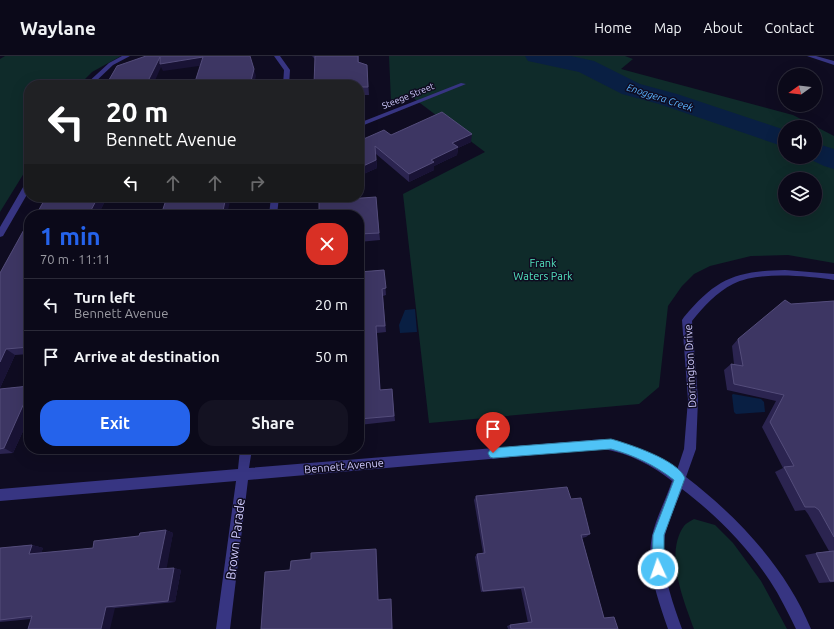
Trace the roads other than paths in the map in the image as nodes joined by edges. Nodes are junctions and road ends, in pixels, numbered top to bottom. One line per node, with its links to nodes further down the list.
1 (127, 56): 5 (street)
2 (277, 56): 6 (street)
3 (810, 56): 4 (street)
4 (834, 63)
5 (93, 80)
6 (286, 80)
7 (463, 84): 8 (street, Steege Street)
8 (364, 123)
9 (24, 193): 10 (street)
10 (0, 234)
11 (834, 277): 14 (street, Dorrington Drive)
12 (246, 454): 13 (street, Brown Parade)
13 (244, 474): 14 (street, Bennett Avenue); 15 (street, Bennett Avenue); 16 (street, Brown Parade)
14 (680, 478): 17 (street, Dorrington Drive); 18 (street)
15 (0, 495)
16 (223, 629)
17 (675, 629)
18 (804, 629)

